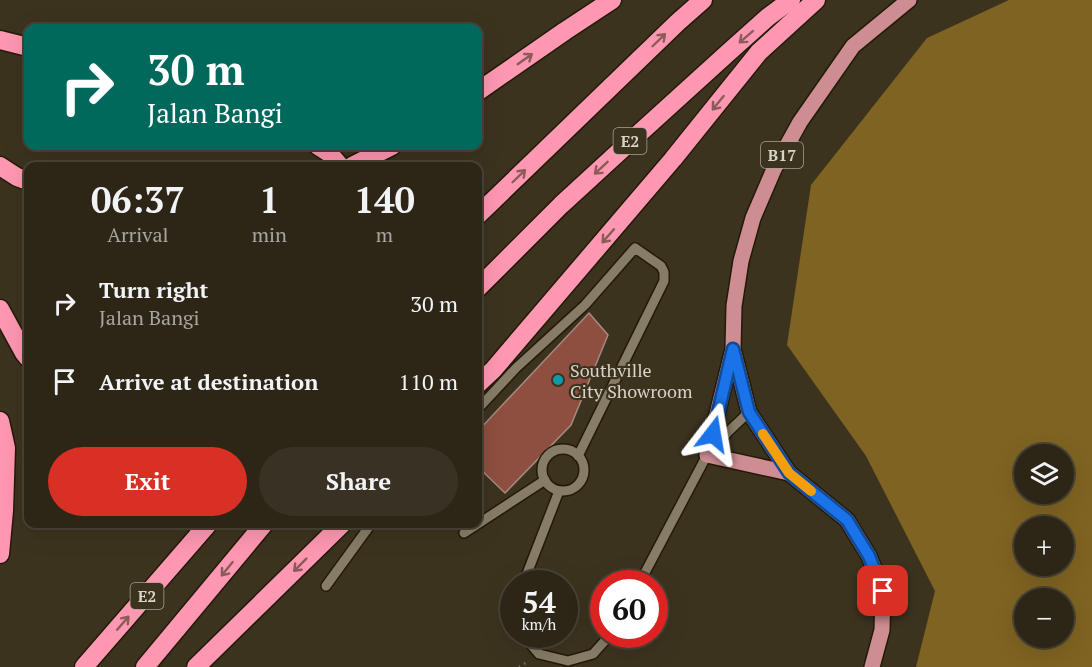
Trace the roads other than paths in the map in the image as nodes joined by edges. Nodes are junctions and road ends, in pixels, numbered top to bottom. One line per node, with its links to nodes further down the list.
1 (612, 0): 8 (highway, one-way to 1)
2 (703, 0): 15 (highway, one-way to 2)
3 (791, 0): 16 (highway, E2, one-way to 16)
4 (816, 0): 20 (highway, one-way to 20)
5 (909, 0): 18 (main road, B17)
6 (0, 40): 7 (highway)
7 (24, 46)
8 (482, 89)
9 (324, 150): 11 (highway)
10 (384, 150): 12 (highway)
11 (337, 162)
12 (360, 162)
13 (0, 166): 14 (highway)
14 (24, 180)
15 (482, 211)
16 (482, 284)
17 (0, 309): 19 (highway)
18 (733, 349): 22 (main road, B17); 24 (main road)
19 (24, 353)
20 (482, 380)
21 (482, 405): 25 (lane)
22 (749, 412): 24 (lane); 26 (main road, B17)
23 (0, 421): 36 (highway)
24 (707, 455): 26 (main road); 38 (lane)
25 (578, 456): 27 (lane); 28 (lane)
26 (789, 473): 45 (main road, B17)
27 (545, 480): 28 (lane); 29 (lane)
28 (559, 491): 37 (lane)
29 (482, 520)
30 (205, 528): 42 (highway, E2, one-way to 30)
31 (261, 528): 43 (highway, E2, one-way to 43)
32 (338, 528): 44 (highway, one-way to 44)
33 (369, 528): 39 (lane)
34 (470, 528): 35 (lane)
35 (464, 532)
36 (0, 554)
37 (528, 570)
38 (646, 570)
39 (326, 586)
40 (534, 648): 41 (lane)
41 (598, 648)
42 (84, 667)
43 (145, 667)
44 (196, 667)
45 (872, 667)

